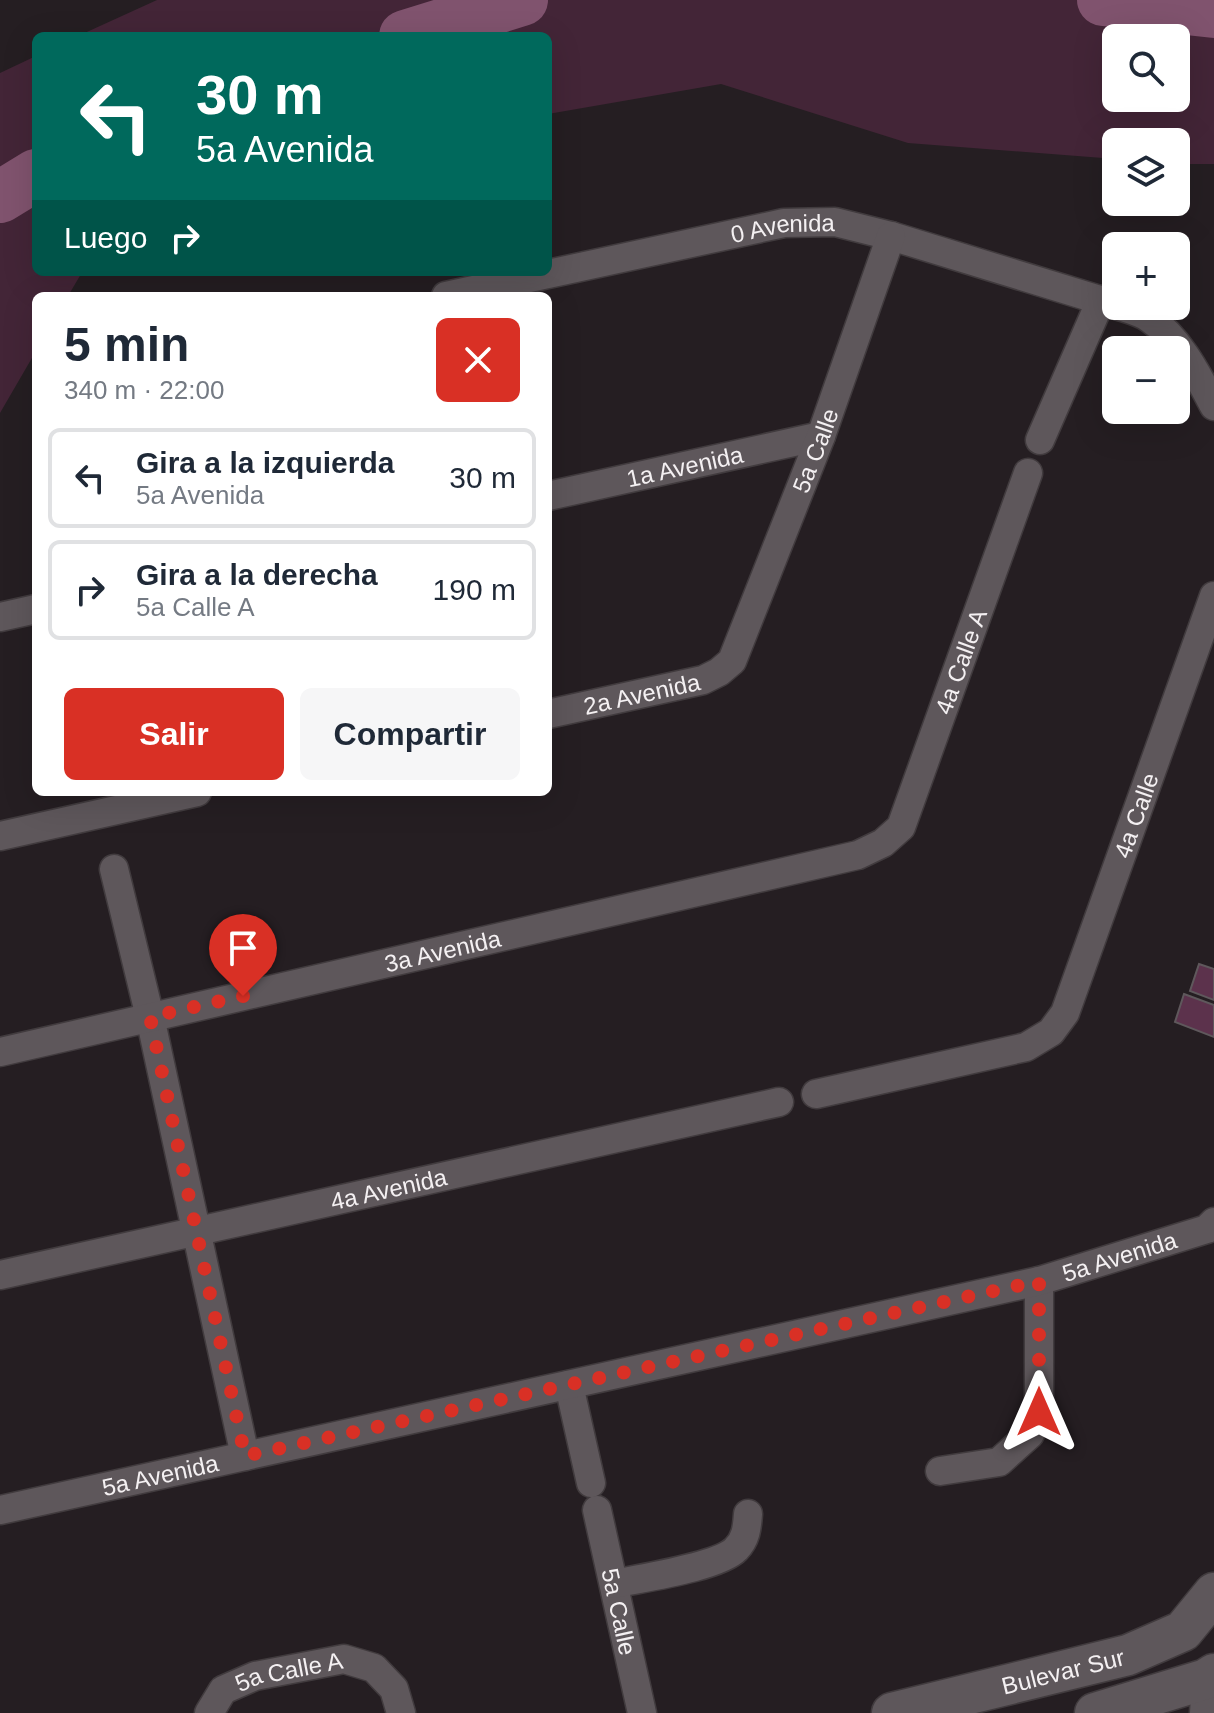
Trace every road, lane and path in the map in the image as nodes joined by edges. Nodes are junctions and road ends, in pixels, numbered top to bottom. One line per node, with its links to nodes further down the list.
1 (891, 236): 2 (street, 0 Avenida); 5 (street, 0 Avenida); 9 (street, 5a Calle)
2 (552, 273)
3 (539, 276): 4 (street, 0 Avenida)
4 (465, 292)
5 (1102, 301)
6 (1104, 320): 10 (street)
7 (1152, 320): 8 (street, 0 Avenida)
8 (1214, 406)
9 (821, 436): 12 (street, 1a Avenida); 16 (street, 5a Calle)
10 (1040, 440)
11 (1028, 473): 20 (street, 4a Calle A)
12 (552, 495)
13 (1214, 596): 24 (street, 4a Calle)
14 (32, 610): 15 (street)
15 (0, 617)
16 (732, 661): 17 (street, 2a Avenida)
17 (552, 713)
18 (179, 796): 19 (street)
19 (0, 836)
20 (883, 843): 22 (street, 3a Avenida)
21 (114, 869): 22 (street)
22 (150, 1017): 23 (street, 3a Avenida); 27 (street)
23 (0, 1052)
24 (816, 1094)
25 (779, 1102): 27 (street, 4a Avenida)
26 (1212, 1227): 29 (street, 5a Avenida)
27 (197, 1231): 28 (street, 4a Avenida); 31 (street)
28 (0, 1275)
29 (1039, 1281): 30 (street, 5a Avenida); 32 (street)
30 (569, 1385): 31 (street, 5a Avenida); 33 (street)
31 (245, 1456): 34 (street, 5a Avenida)
32 (940, 1471)
33 (591, 1483)
34 (0, 1510)
35 (597, 1510): 37 (street, 5a Calle)
36 (748, 1514): 37 (street)
37 (614, 1584): 43 (street, 5a Calle)
38 (1214, 1593): 40 (main road, Bulevar Sur)
39 (1208, 1689): 45 (main road, Bulevar Sur)
40 (985, 1701): 44 (main road, Bulevar Sur)
41 (209, 1713): 42 (street, 5a Calle A)
42 (401, 1713)
43 (642, 1713)
44 (892, 1713)
45 (1095, 1713)

